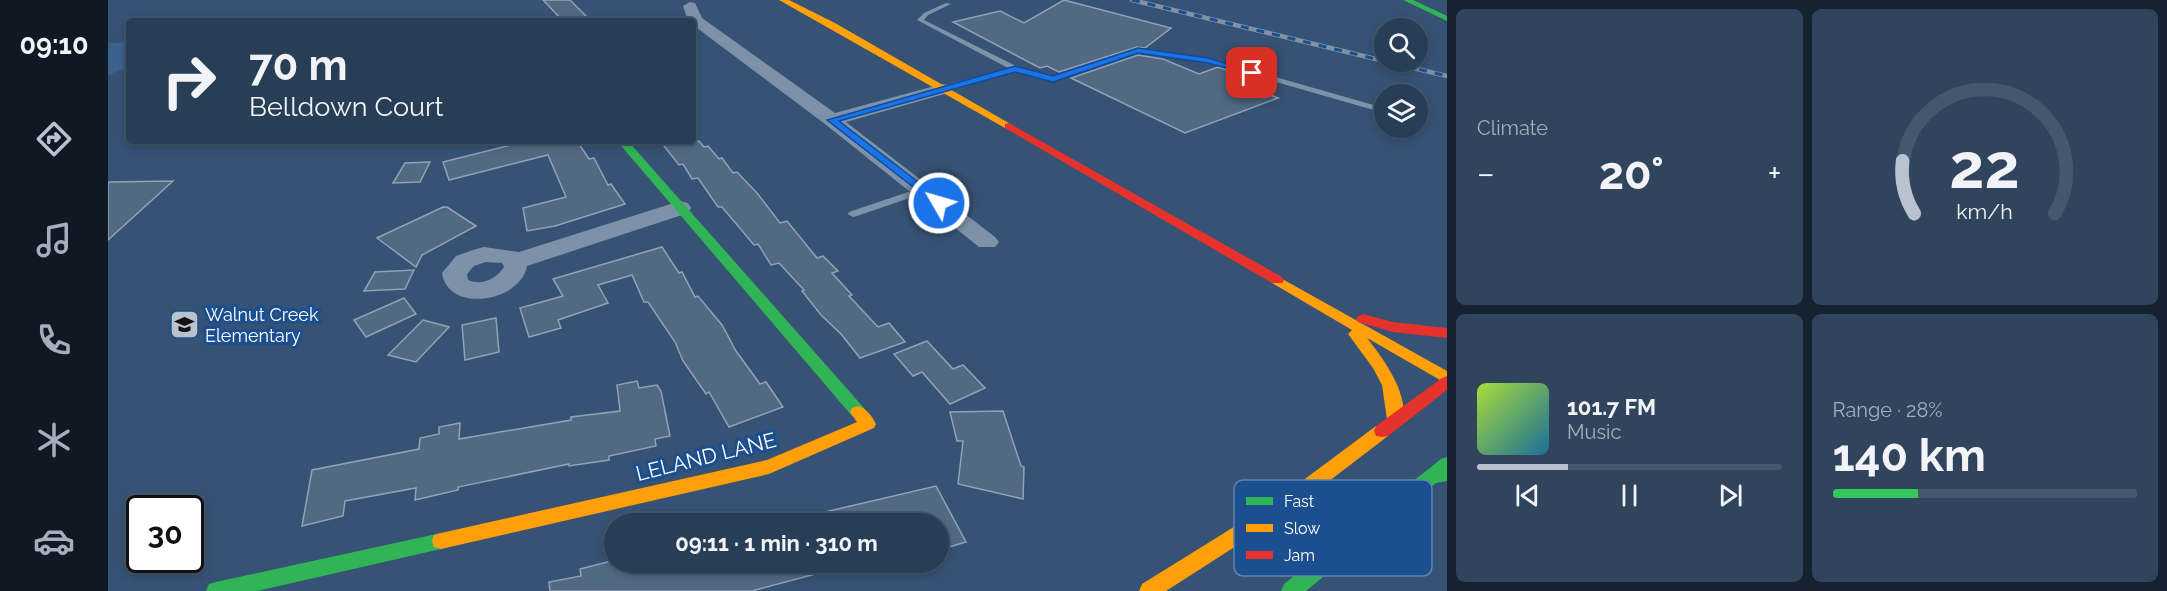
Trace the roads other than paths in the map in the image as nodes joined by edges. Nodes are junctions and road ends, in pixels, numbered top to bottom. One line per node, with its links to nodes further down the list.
1 (783, 0): 11 (street)
2 (1407, 0): 8 (street)
3 (1423, 0): 6 (street)
4 (948, 4): 10 (lane)
5 (690, 6): 7 (street)
6 (1447, 8)
7 (694, 18)
8 (1447, 20)
9 (696, 21): 13 (street)
10 (1015, 69): 11 (lane); 12 (lane)
11 (942, 89): 13 (street); 20 (street)
12 (1374, 108)
13 (832, 120): 15 (street)
14 (625, 144): 16 (street, LELAND LANE)
15 (923, 190): 17 (lane); 18 (street)
16 (680, 208): 19 (street); 31 (street, LELAND LANE)
17 (853, 214)
18 (987, 242)
19 (514, 262)
20 (1338, 315): 21 (street); 22 (street); 23 (street)
21 (1447, 333)
22 (1447, 380): 23 (street)
23 (1394, 422): 27 (street)
24 (1447, 464): 26 (street)
25 (1447, 474): 26 (street)
26 (1433, 476): 28 (street)
27 (1317, 480)
28 (1428, 480)
29 (1234, 537): 32 (street)
30 (1310, 576): 33 (street)
31 (217, 590)
32 (1149, 591)
33 (1291, 591)

